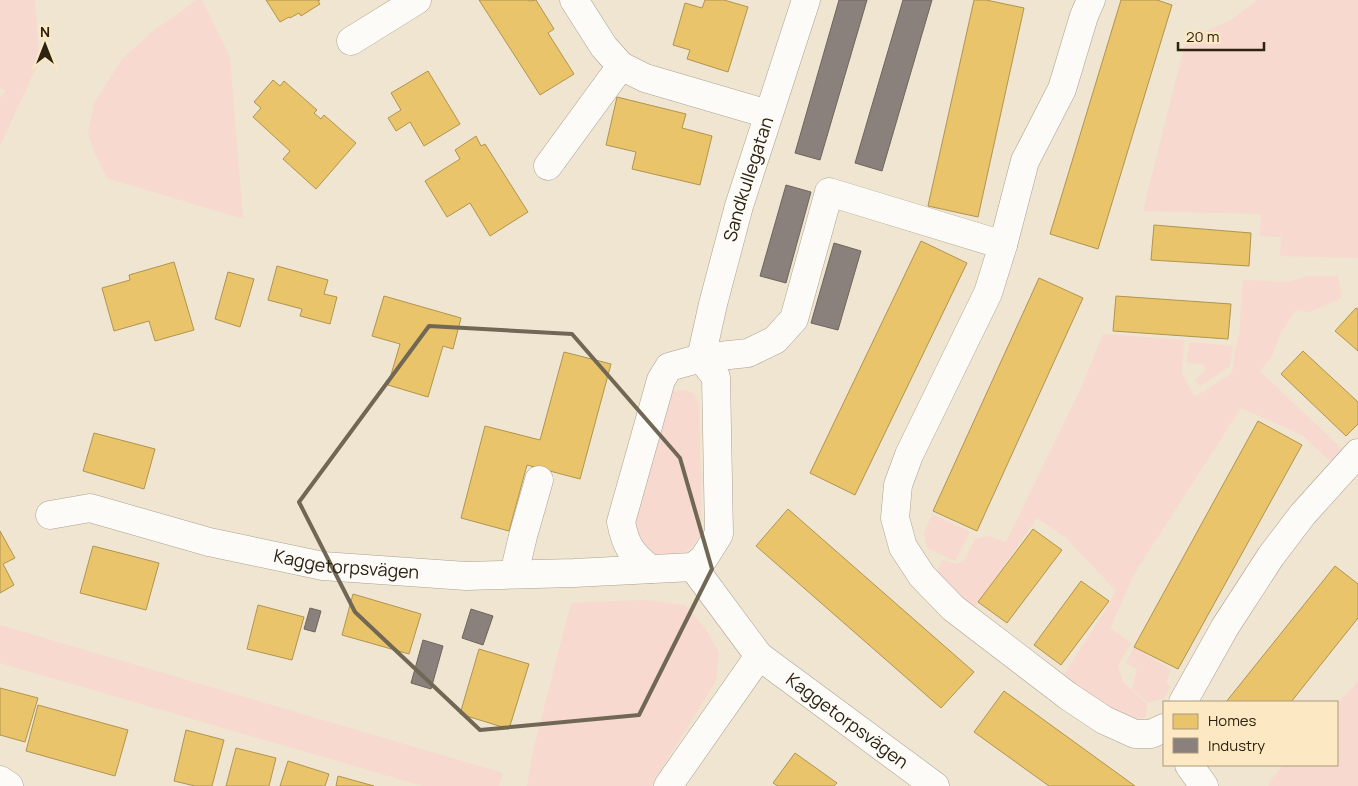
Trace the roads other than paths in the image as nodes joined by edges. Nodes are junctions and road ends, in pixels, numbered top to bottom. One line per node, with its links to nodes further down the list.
1 (417, 0): 5 (street)
2 (574, 0): 6 (street, Sandkullegatan)
3 (806, 0): 7 (street)
4 (1091, 0): 9 (street)
5 (351, 41)
6 (621, 66): 7 (street, Sandkullegatan); 8 (street)
7 (768, 114): 10 (street, Sandkullegatan)
8 (548, 166)
9 (1003, 245): 10 (street); 19 (street)
10 (701, 358): 14 (street); 15 (street)
11 (1358, 453): 18 (street)
12 (539, 480): 16 (street)
13 (50, 515): 16 (street, Kaggetorpsvägen)
14 (693, 566): 15 (street, Kaggetorpsvägen); 17 (street, Kaggetorpsvägen)
15 (650, 569): 16 (street, Kaggetorpsvägen)
16 (514, 574)
17 (759, 656): 23 (street); 24 (street, Kaggetorpsvägen)
18 (1184, 701)
19 (1163, 729)
20 (1190, 766): 25 (street)
21 (0, 780): 22 (street)
22 (9, 786)
23 (668, 786)
24 (935, 786)
25 (1204, 786)

